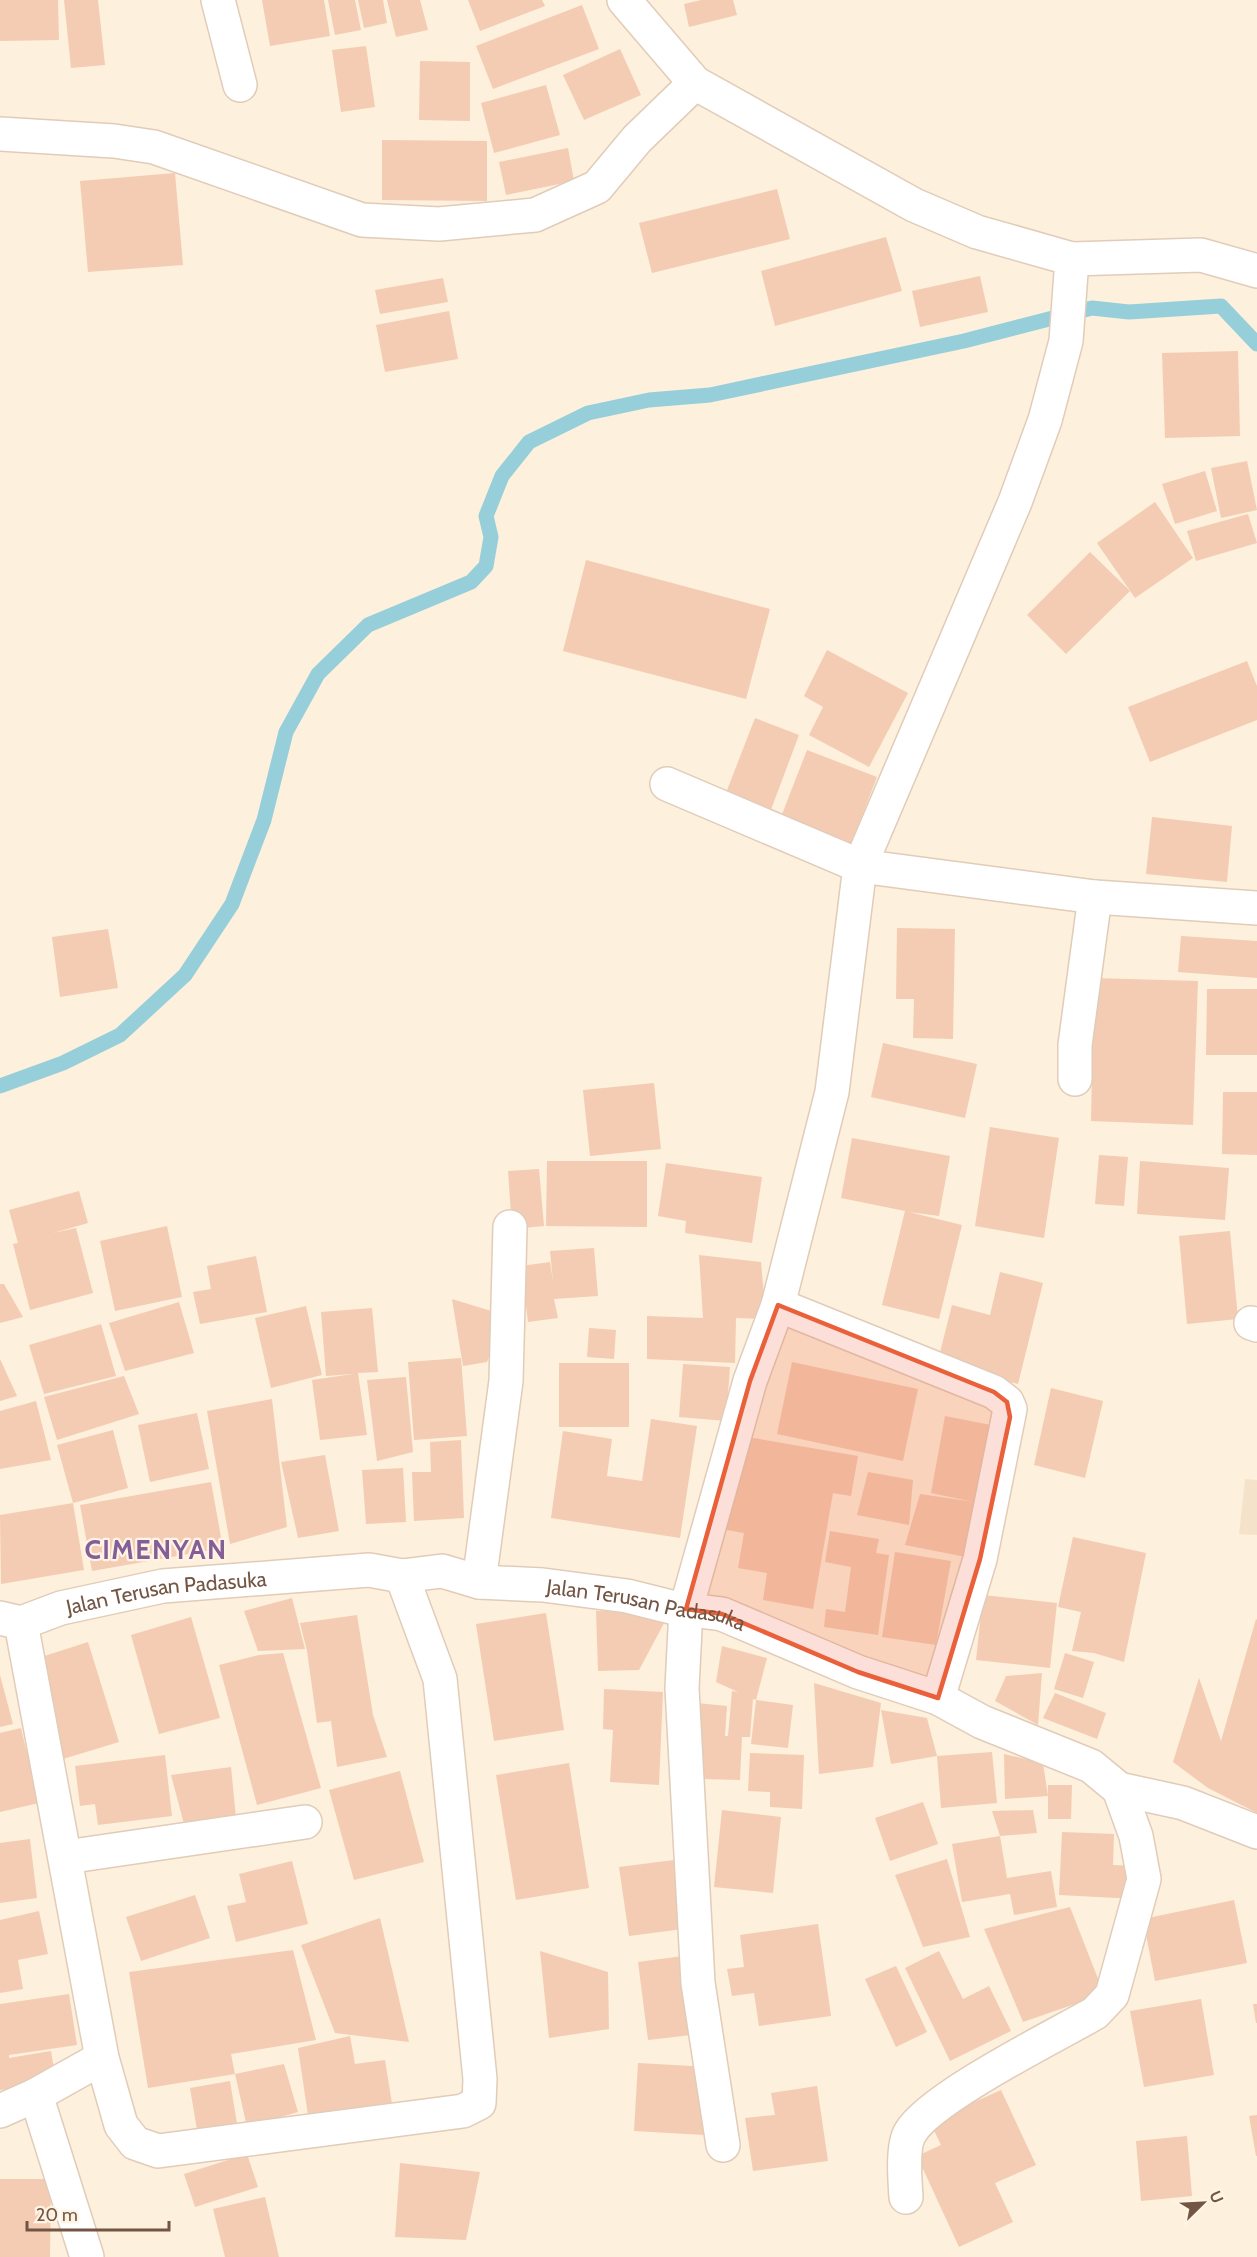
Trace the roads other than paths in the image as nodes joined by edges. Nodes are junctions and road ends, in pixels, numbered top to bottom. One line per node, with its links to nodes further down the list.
1 (218, 0): 4 (street)
2 (624, 0): 3 (street)
3 (695, 82): 5 (street); 6 (street)
4 (240, 84)
5 (0, 134)
6 (1072, 259): 7 (street); 9 (street)
7 (1257, 270)
8 (668, 784): 9 (street)
9 (860, 866): 10 (street); 14 (street)
10 (1095, 897): 11 (street); 12 (street)
11 (1257, 908)
12 (1075, 1079)
13 (510, 1227): 16 (street)
14 (778, 1305): 17 (street); 19 (street)
15 (402, 1576): 16 (street, Jalan Terusan Padasuka); 18 (street, Jalan Terusan Padasuka); 24 (street)
16 (479, 1582): 17 (street, Jalan Terusan Padasuka)
17 (686, 1609): 19 (street, Jalan Terusan Padasuka); 27 (street)
18 (10, 1620): 23 (street)
19 (938, 1698): 20 (street, Jalan Terusan Padasuka)
20 (1119, 1789): 22 (street, Jalan Terusan Padasuka); 28 (street)
21 (305, 1822): 23 (street)
22 (1257, 1832)
23 (66, 1857): 24 (street)
24 (102, 2058): 25 (street)
25 (36, 2095): 26 (street); 29 (street)
26 (0, 2111)
27 (723, 2145)
28 (906, 2197)
29 (87, 2257)

